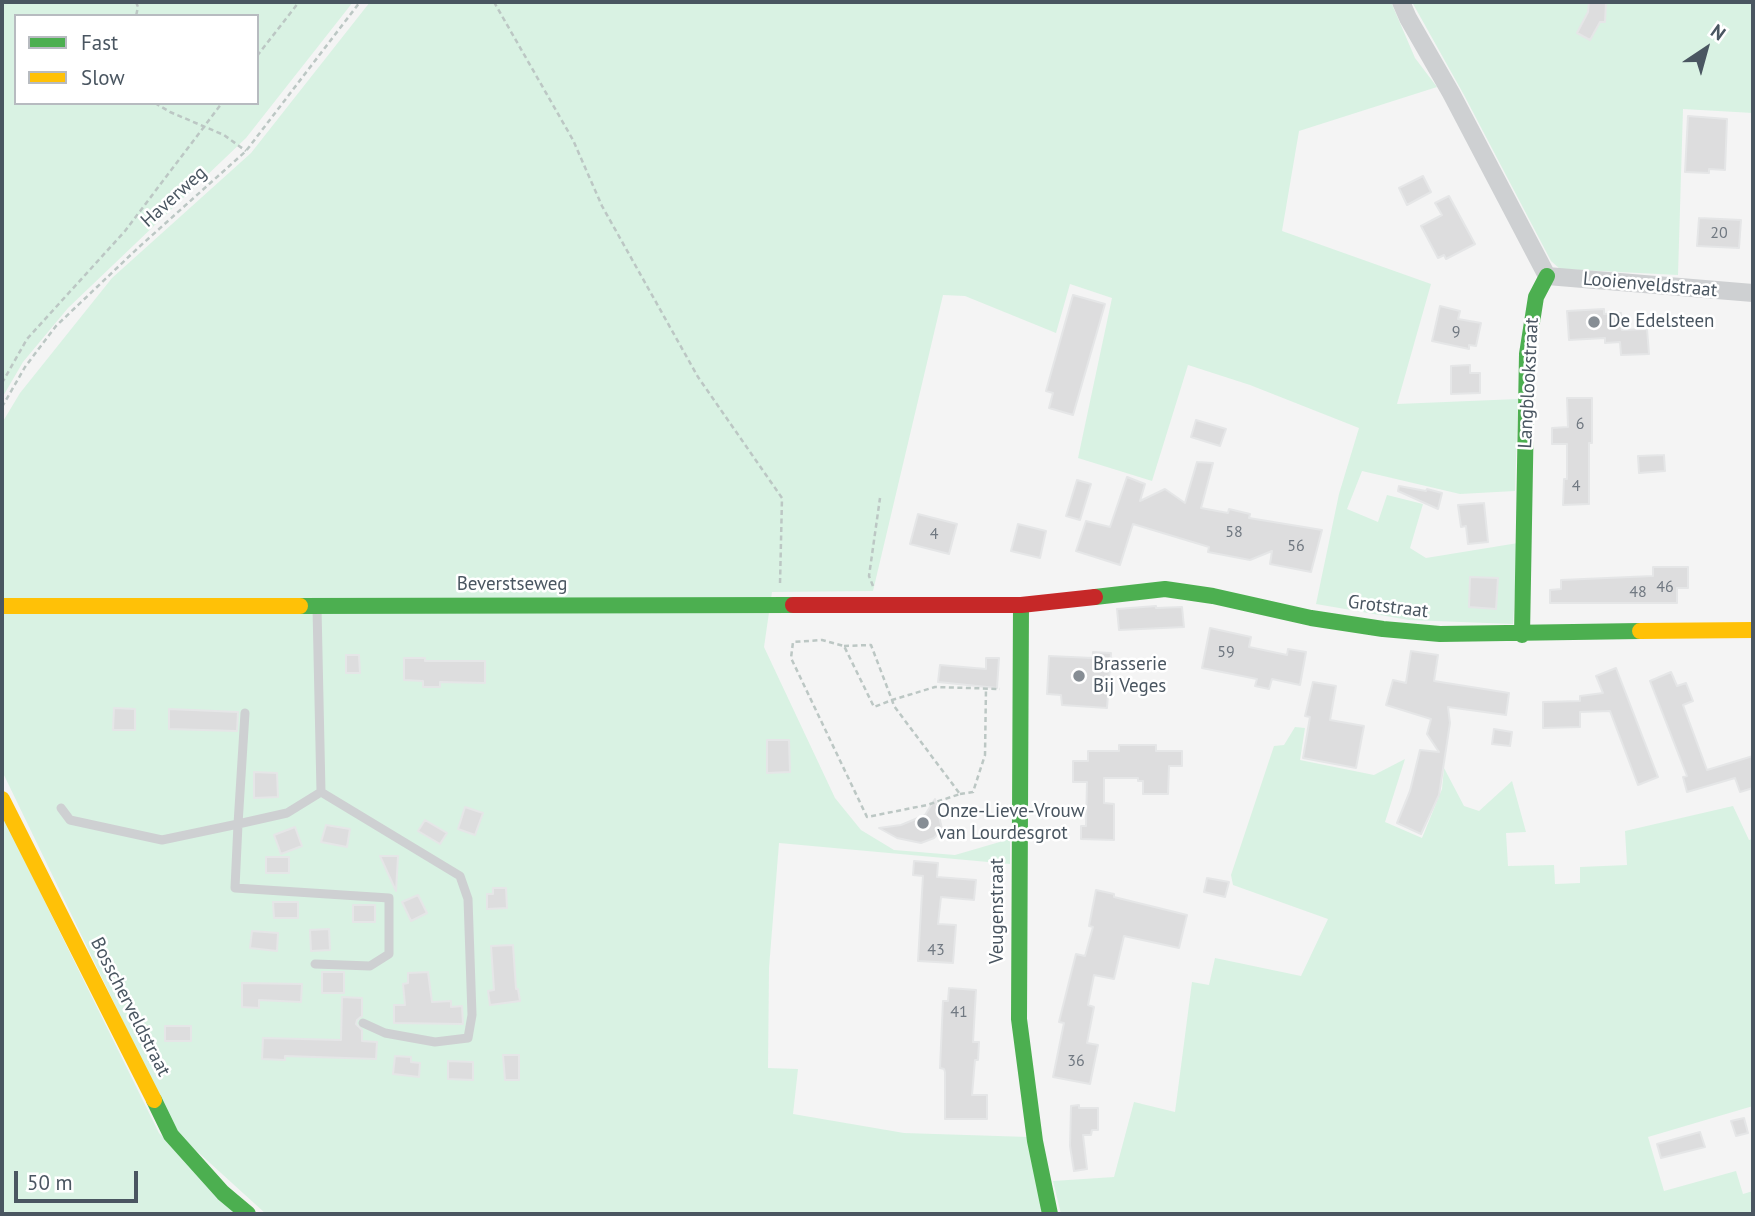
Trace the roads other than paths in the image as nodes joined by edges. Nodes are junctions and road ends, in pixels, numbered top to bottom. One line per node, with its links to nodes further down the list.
1 (1401, 2): 2 (street)
2 (1547, 276): 3 (street, Looienveldstraat); 8 (street, Langblookstraat)
3 (1753, 293)
4 (1021, 605): 6 (street, Beverstseweg); 8 (street, Grotstraat); 17 (street, Veugenstraat)
5 (2, 606): 6 (street, Beverstseweg)
6 (317, 606): 10 (lane)
7 (1753, 631): 8 (street, Grotstraat)
8 (1522, 635)
9 (245, 713): 13 (lane)
10 (321, 792): 13 (lane); 15 (lane)
11 (2, 799): 16 (street, Bosscherveldstraat)
12 (61, 808): 13 (lane)
13 (238, 824): 14 (lane)
14 (315, 964)
15 (363, 1023)
16 (248, 1214)
17 (1050, 1214)

